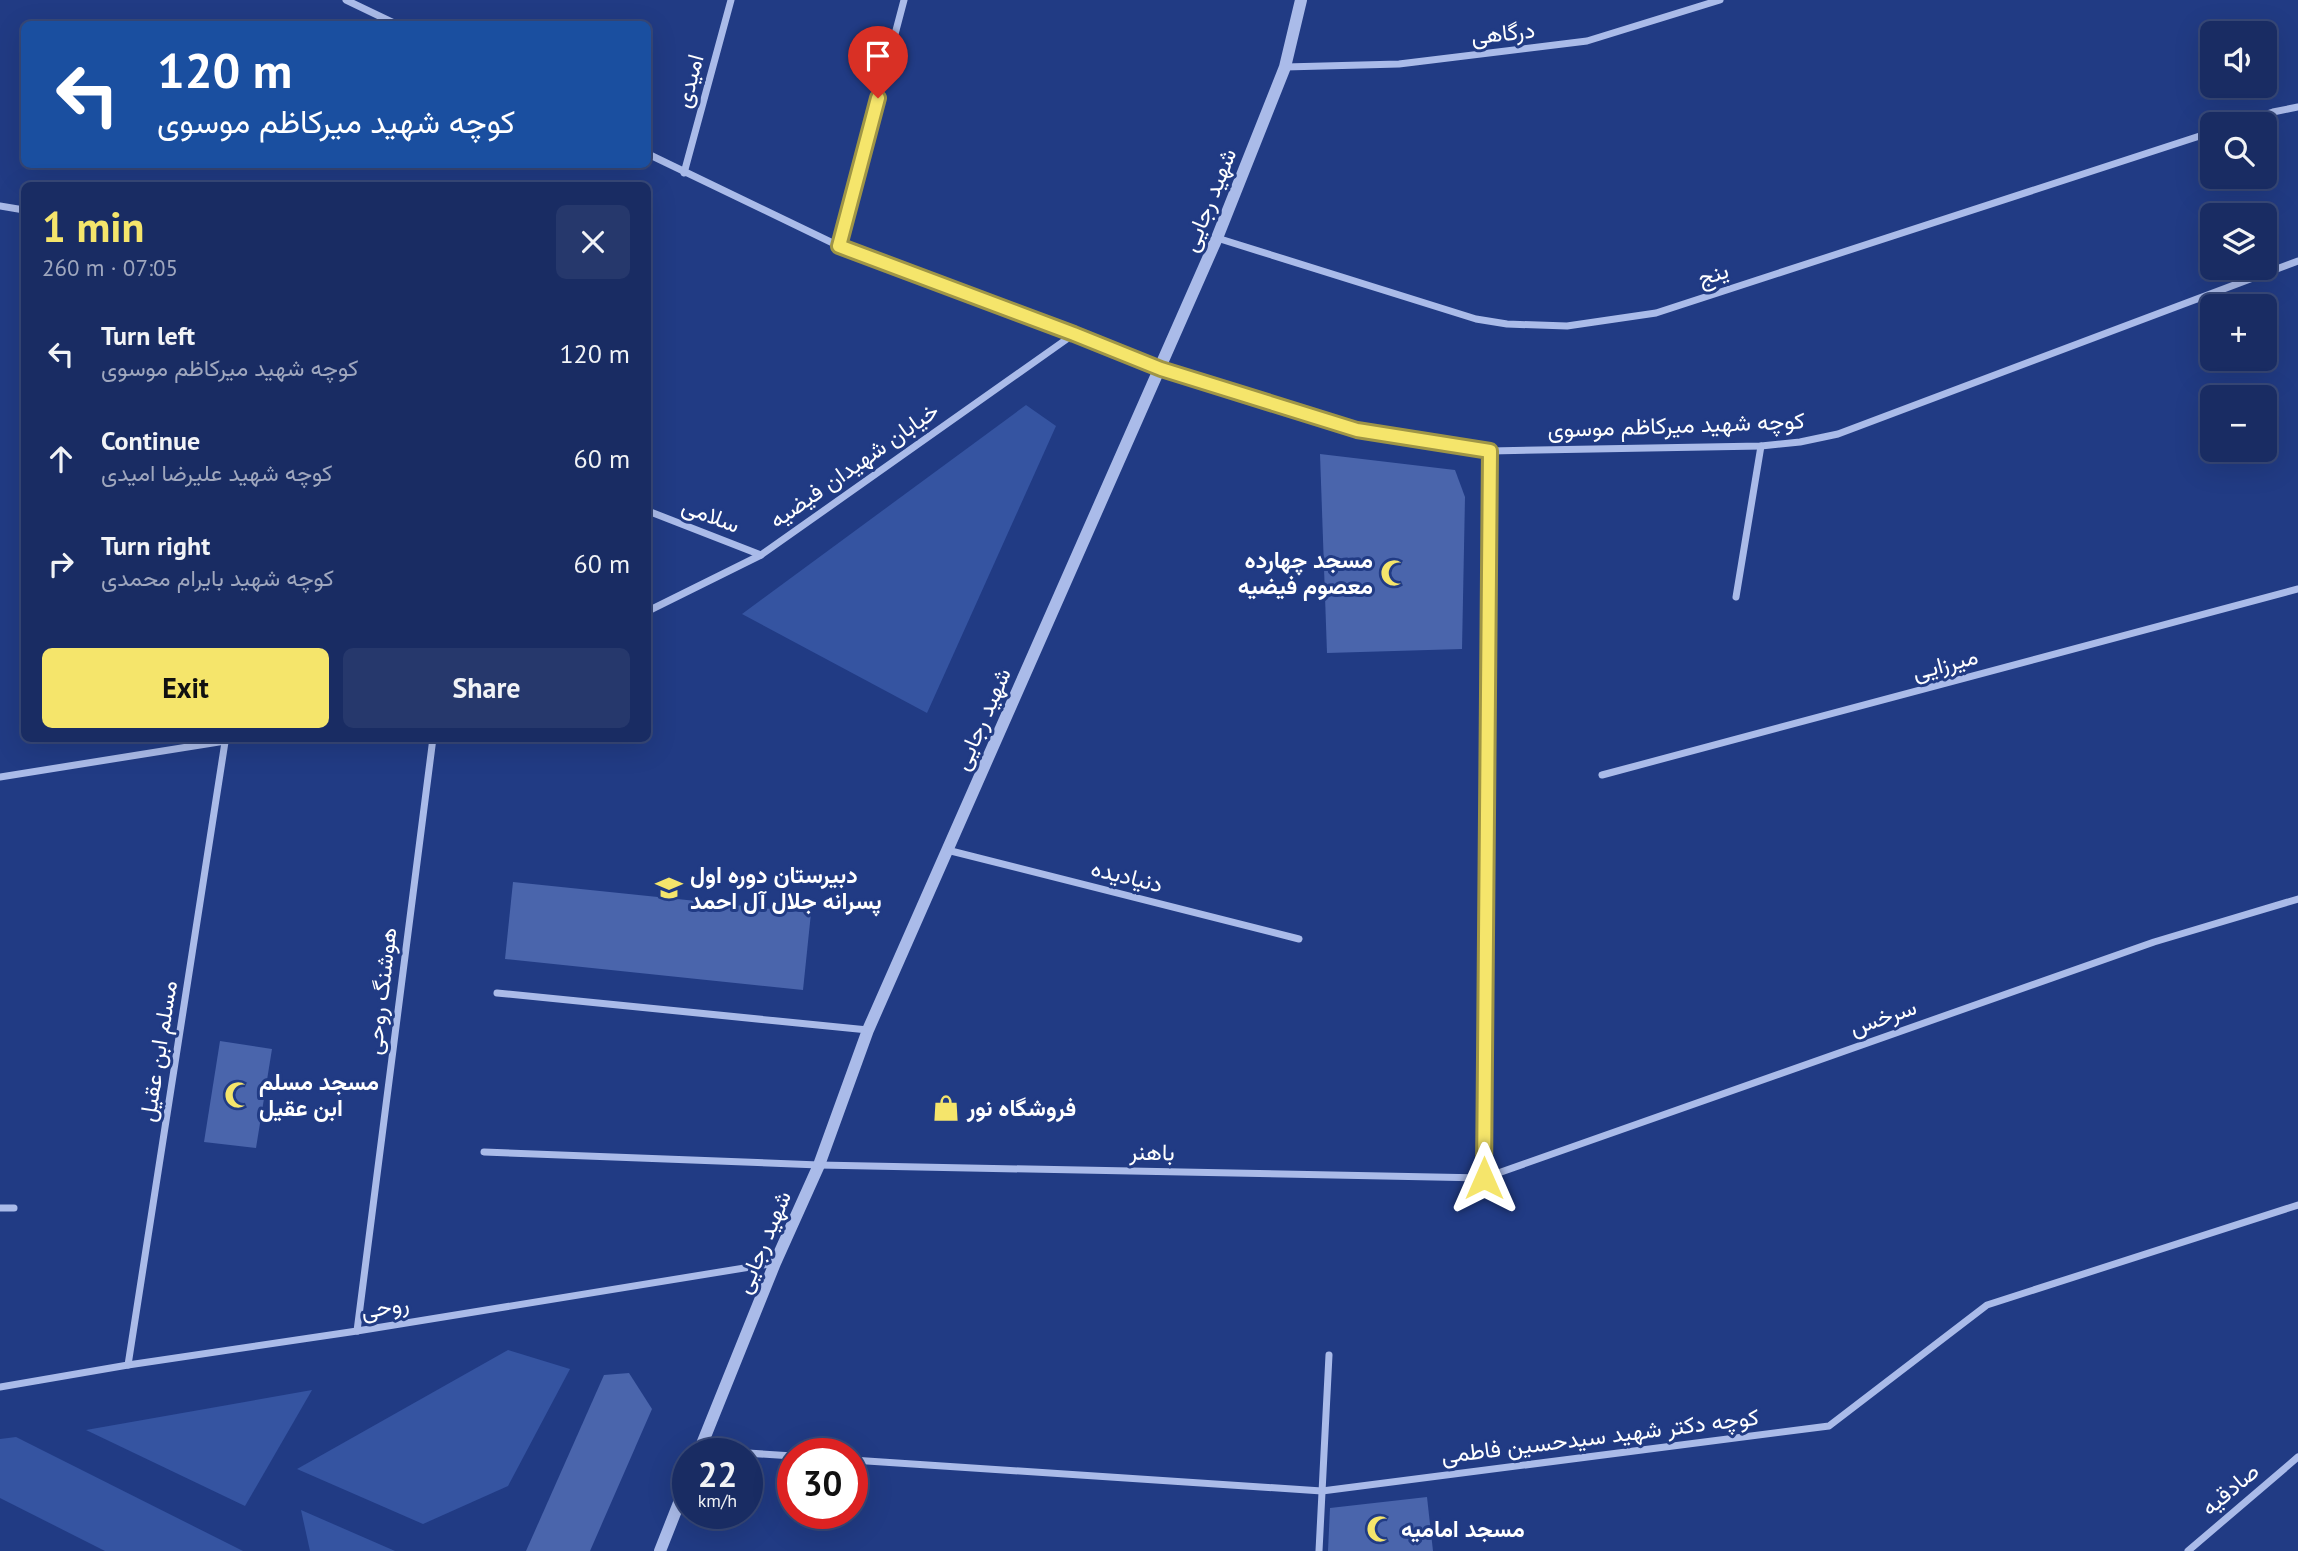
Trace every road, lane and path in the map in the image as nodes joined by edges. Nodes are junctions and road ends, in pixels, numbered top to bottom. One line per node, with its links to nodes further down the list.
1 (346, 0): 6 (street)
2 (731, 0): 12 (street, امیدی)
3 (904, 0): 16 (street)
4 (1301, 0): 7 (street, شهید رجایی)
5 (1720, 0): 7 (street, درگاهی)
6 (391, 21)
7 (1285, 67): 15 (street, شهید رجایی)
8 (2298, 107): 9 (street)
9 (2277, 113)
10 (2200, 136): 15 (street, ینج)
11 (651, 156): 12 (street, کوچه شهید میرکاظم موسوی)
12 (684, 173): 16 (street, کوچه شهید میرکاظم موسوی)
13 (0, 206): 14 (street)
14 (21, 210)
15 (1217, 239): 19 (street, شهید رجایی)
16 (839, 246): 18 (street, کوچه شهید میرکاظم موسوی)
17 (2298, 261): 20 (street, کوچه شهید میرکاظم موسوی)
18 (1074, 334): 19 (street, کوچه شهید میرکاظم موسوی); 23 (street, خیابان شهیدان فیضیه)
19 (1161, 369): 21 (street, کوچه شهید میرکاظم موسوی); 31 (street, شهید رجایی)
20 (1761, 446): 21 (street, کوچه شهید میرکاظم موسوی); 25 (street)
21 (1490, 451): 38 (street)
22 (651, 512): 23 (street, سلامی)
23 (761, 555): 26 (street, خیابان شهیدان فیضیه)
24 (2298, 589): 29 (street, میرزایی)
25 (1736, 597)
26 (651, 610)
27 (225, 742): 30 (street); 45 (street, مسلم ابن عقیل)
28 (432, 742): 43 (street, هوشنگ روحی)
29 (1602, 775)
30 (0, 777)
31 (945, 850): 33 (street, دنیادیده); 35 (street, شهید رجایی)
32 (2298, 899): 38 (street, سرخس)
33 (1299, 939)
34 (497, 993): 35 (street)
35 (867, 1030): 37 (street, شهید رجایی)
36 (484, 1152): 37 (street, باهنر)
37 (819, 1165): 38 (street, باهنر); 42 (street, شهید رجایی)
38 (1484, 1178)
39 (2298, 1205): 50 (street, کوچه دکتر شهید سیدحسین فاطمی)
40 (0, 1208): 41 (street)
41 (14, 1208)
42 (775, 1263): 43 (street, روحی); 47 (street, شهید رجایی)
43 (357, 1331): 45 (street, روحی)
44 (1329, 1355): 50 (street)
45 (128, 1365): 46 (street, روحی)
46 (0, 1387)
47 (705, 1438)
48 (2298, 1457): 54 (street, صادقیه)
49 (868, 1461): 50 (street, کوچه دکتر شهید سیدحسین فاطمی)
50 (1322, 1491): 53 (street)
51 (672, 1521): 52 (street)
52 (660, 1551)
53 (1319, 1551)
54 (2188, 1551)

